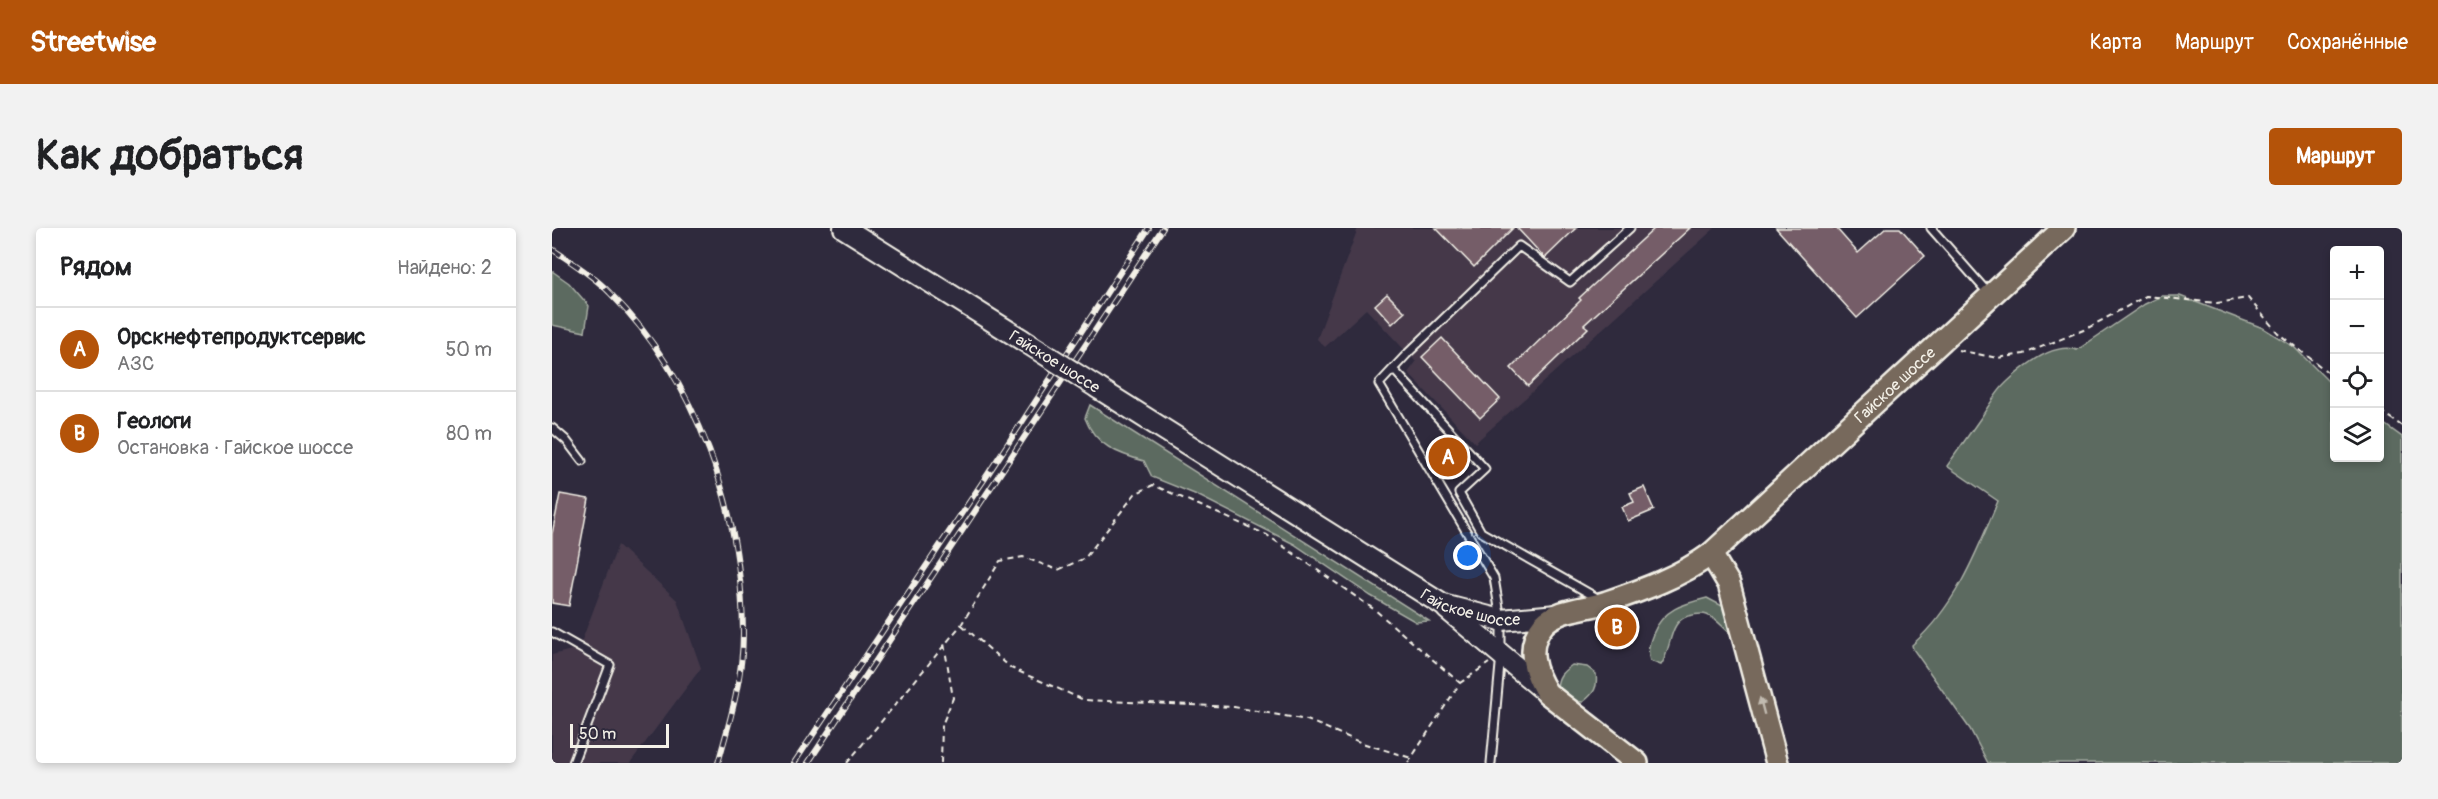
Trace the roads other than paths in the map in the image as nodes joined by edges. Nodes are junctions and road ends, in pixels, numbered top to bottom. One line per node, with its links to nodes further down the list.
1 (844, 228): 13 (main road, Гайское шоссе, bridge)
2 (1630, 228): 6 (lane)
3 (1931, 228): 5 (lane)
4 (2064, 228): 5 (main road, Гайское шоссе)
5 (1991, 296): 11 (main road, Гайское шоссе)
6 (1393, 369): 9 (lane); 10 (lane)
7 (552, 428): 8 (lane)
8 (582, 461)
9 (1481, 532): 10 (lane); 12 (lane)
10 (1471, 538): 15 (lane)
11 (1711, 554): 12 (main road, Гайское шоссе); 22 (main road, one-way to 11)
12 (1606, 603): 14 (main road, Гайское шоссе)
13 (1443, 605): 15 (main road, Гайское шоссе); 17 (main road)
14 (1557, 615): 15 (main road, Гайское шоссе); 18 (main road)
15 (1501, 620): 17 (lane)
16 (552, 632): 19 (lane)
17 (1501, 654): 18 (main road); 20 (lane)
18 (1547, 693): 21 (main road)
19 (573, 763)
20 (1491, 763)
21 (1637, 763)
22 (1777, 763)

